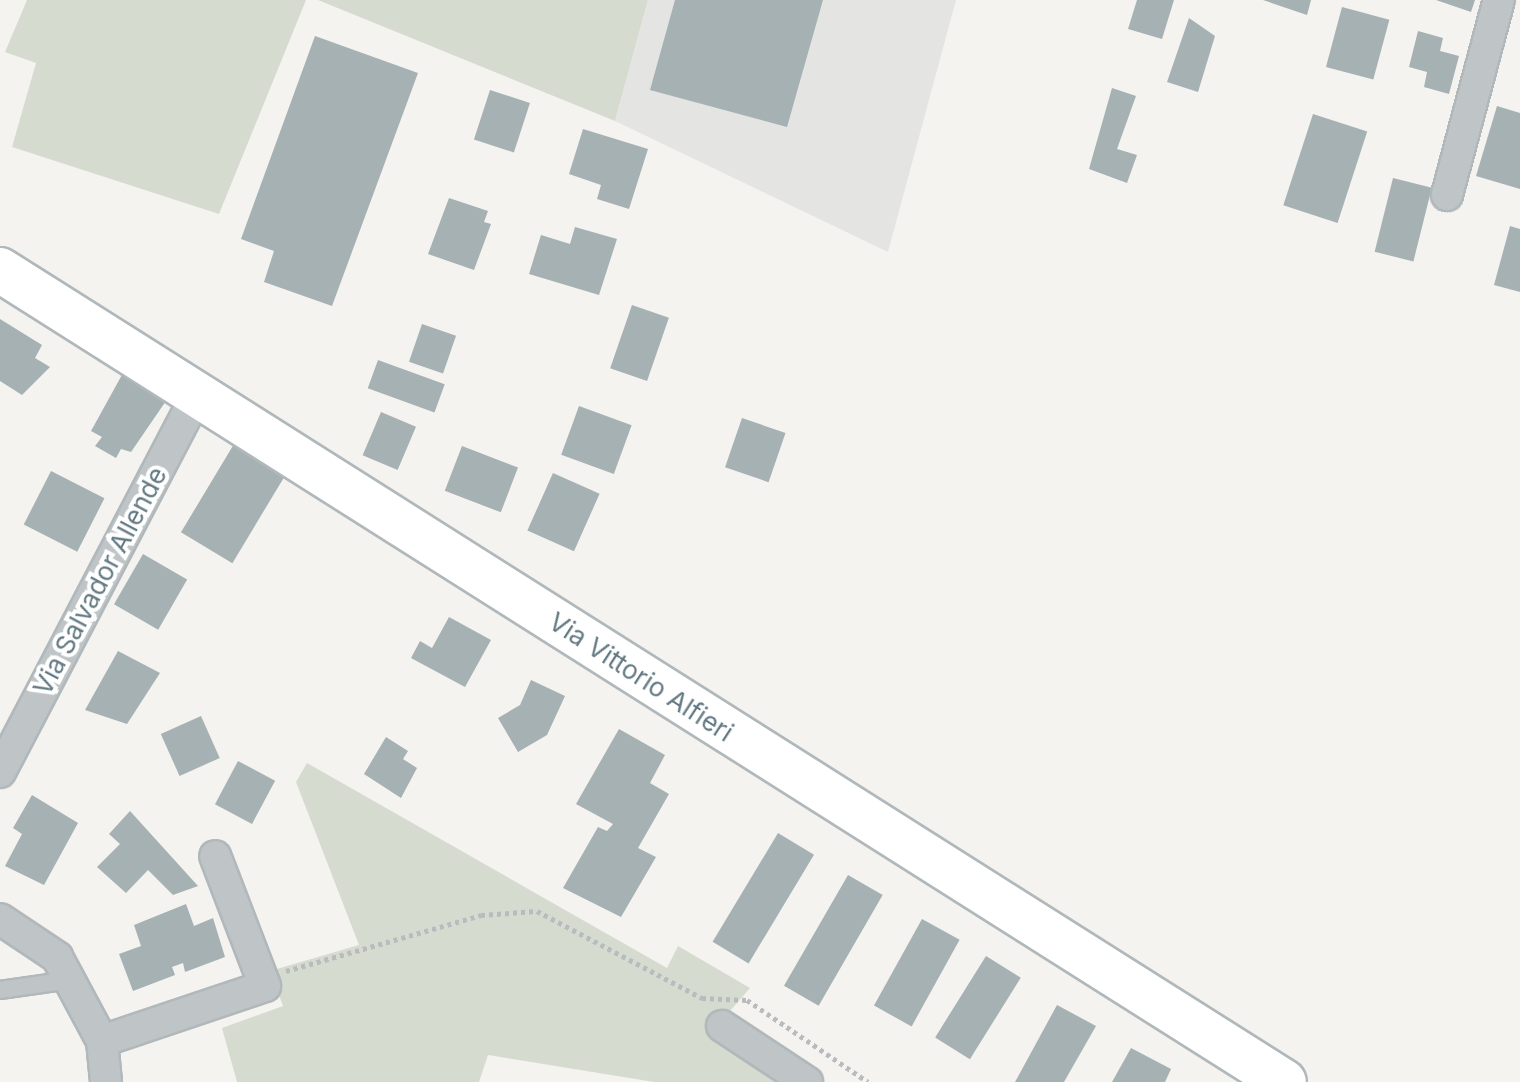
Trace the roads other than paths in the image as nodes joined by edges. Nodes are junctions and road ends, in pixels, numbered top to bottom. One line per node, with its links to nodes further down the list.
1 (1499, 0): 2 (street)
2 (1447, 195)
3 (0, 270): 4 (street, Via Vittorio Alfieri)
4 (200, 390): 5 (street, Via Salvador Allende); 14 (street, Via Vittorio Alfieri)
5 (0, 772)
6 (215, 856): 11 (street)
7 (0, 919): 8 (street)
8 (70, 980): 9 (lane); 11 (street)
9 (0, 990)
10 (722, 1026): 13 (street)
11 (102, 1041): 12 (street)
12 (106, 1082)
13 (807, 1082)
14 (1284, 1082)

